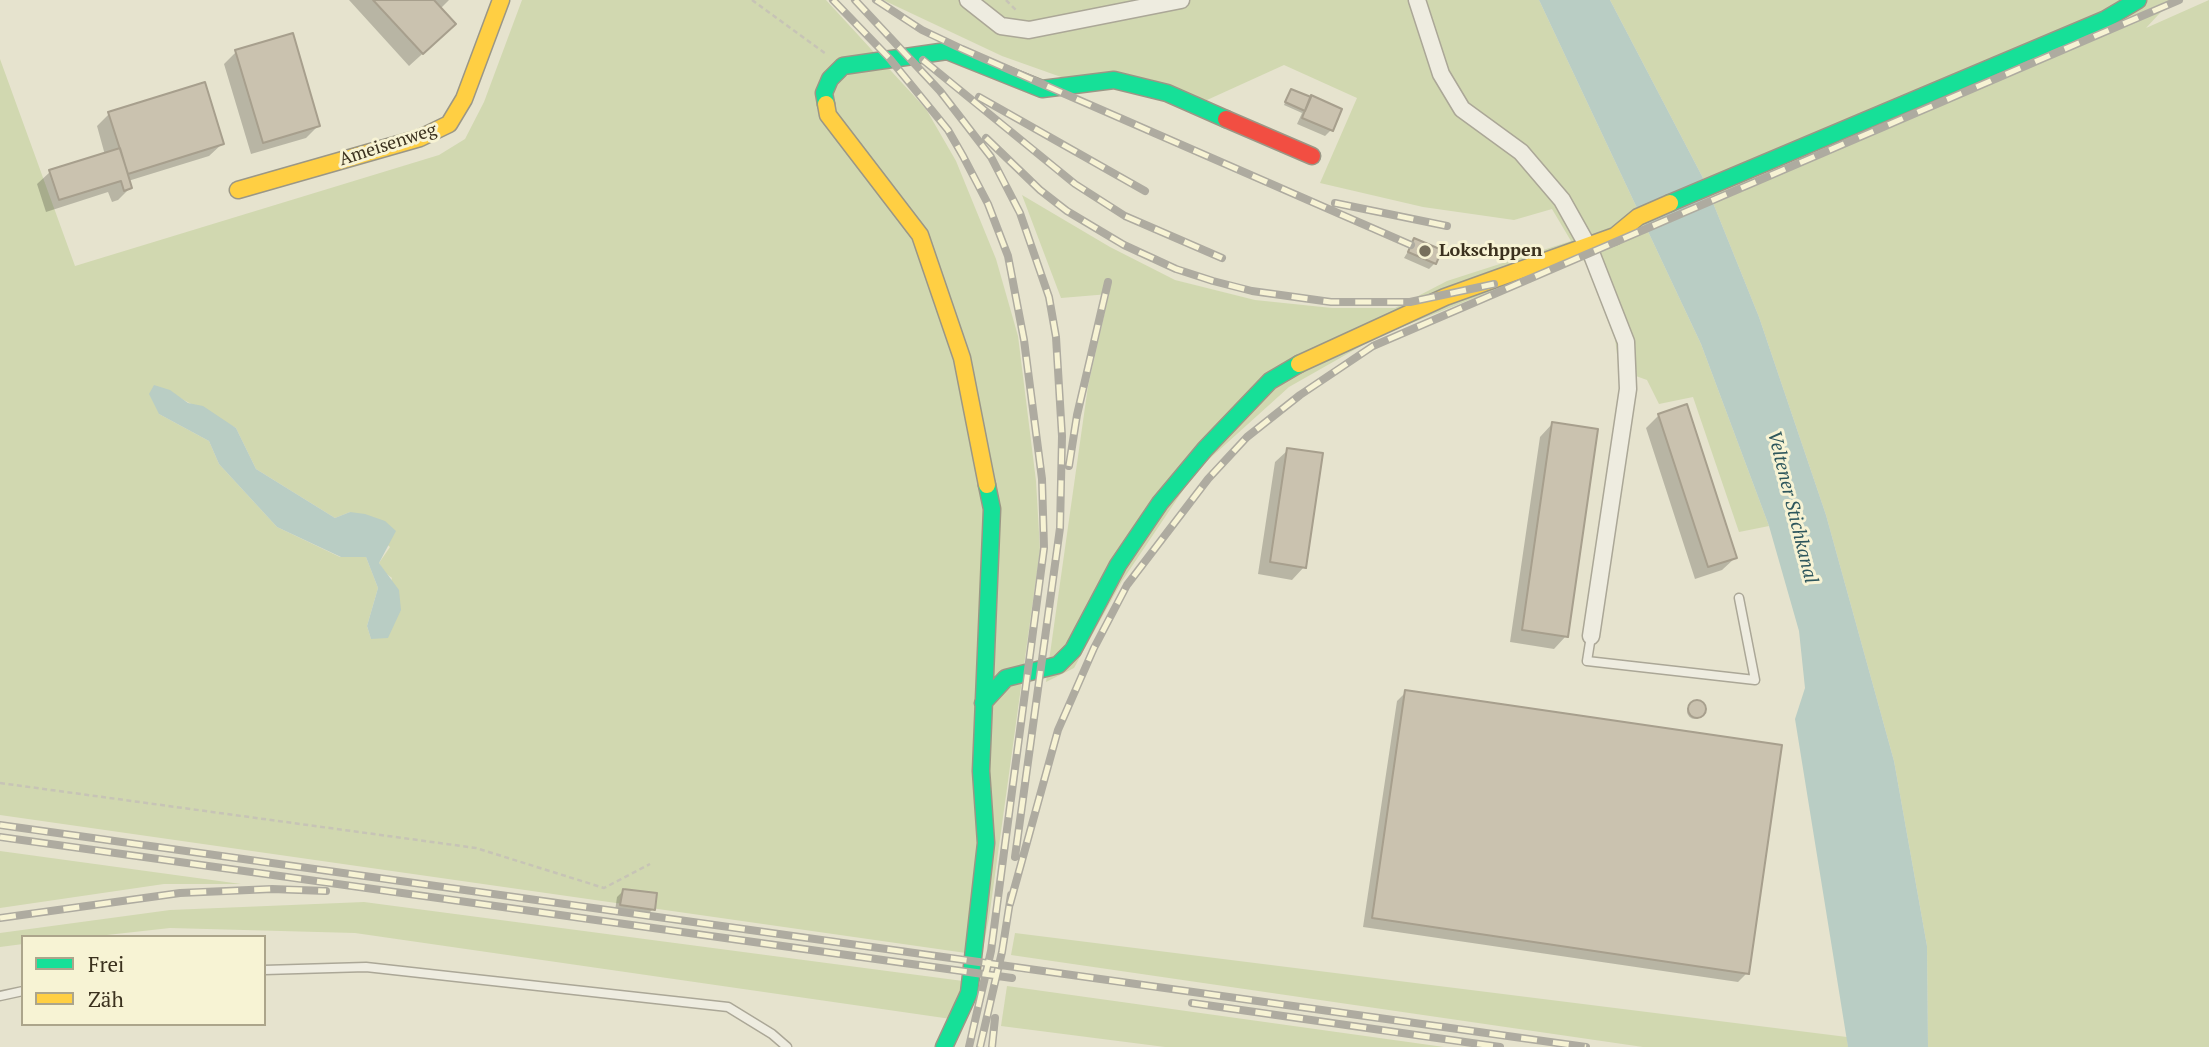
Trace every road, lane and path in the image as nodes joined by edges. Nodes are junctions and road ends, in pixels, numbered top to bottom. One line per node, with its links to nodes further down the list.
1 (501, 0): 11 (street, Ameisenweg)
2 (752, 0): 9 (path)
3 (968, 0): 5 (street)
4 (1006, 0): 8 (path)
5 (1181, 0)
6 (1418, 0): 12 (street)
7 (2138, 0): 12 (street)
8 (1023, 18)
9 (843, 66): 10 (street); 15 (street)
10 (1312, 156)
11 (238, 190)
12 (1589, 247): 14 (street); 15 (street)
13 (1739, 598): 14 (lane)
14 (1591, 636)
15 (983, 703): 22 (street)
16 (0, 783): 17 (path)
17 (650, 864)
18 (266, 970): 21 (lane)
19 (21, 991): 20 (lane)
20 (0, 996)
21 (787, 1047)
22 (944, 1047)

